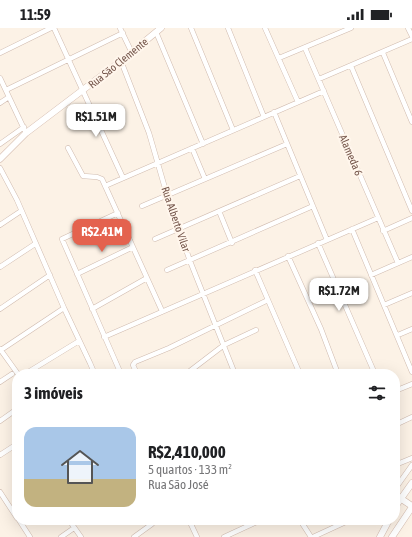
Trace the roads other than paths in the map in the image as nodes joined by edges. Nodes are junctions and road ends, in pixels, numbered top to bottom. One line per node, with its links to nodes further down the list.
1 (52, 28): 13 (street); 17 (street)
2 (120, 28): 9 (street)
3 (191, 28): 32 (street)
4 (228, 28): 29 (street)
5 (266, 28): 16 (street)
6 (351, 28): 12 (street)
7 (408, 28): 10 (street)
8 (159, 30): 14 (main road, Rua São Clemente); 34 (street)
9 (123, 33): 14 (street); 17 (street)
10 (412, 36)
11 (412, 39): 15 (street)
12 (305, 48): 16 (street); 21 (street, Alameda 6)
13 (0, 53)
14 (132, 53): 18 (main road, Rua São Clemente)
15 (383, 53): 19 (street); 30 (street)
16 (278, 58): 26 (street)
17 (68, 60): 22 (street); 24 (street)
18 (121, 61): 24 (main road, Rua São Clemente); 39 (street, Rua Alberto Vilar)
19 (351, 66): 21 (street); 50 (street)
20 (0, 78): 22 (street)
21 (319, 79): 23 (street, Alameda 6)
22 (6, 90): 25 (street)
23 (324, 91): 26 (street); 52 (street, Alameda 6)
24 (81, 92): 31 (main road, Rua São Clemente); 42 (street)
25 (9, 97): 27 (street); 31 (street)
26 (298, 102): 28 (street)
27 (0, 103)
28 (274, 112): 29 (street); 35 (street)
29 (264, 116): 32 (street)
30 (412, 122)
31 (25, 130): 33 (street); 38 (main road, Rua São Clemente)
32 (234, 130): 34 (street)
33 (0, 144)
34 (203, 144): 37 (street)
35 (287, 144): 41 (street); 43 (street)
36 (68, 148): 44 (street)
37 (192, 148): 39 (street); 43 (street)
38 (0, 158)
39 (158, 163): 42 (street); 45 (street, Rua Alberto Vilar)
40 (0, 168): 48 (street)
41 (300, 176): 47 (street); 49 (street)
42 (123, 178): 44 (street)
43 (205, 179): 45 (street)
44 (105, 186): 51 (street)
45 (167, 195): 46 (street); 55 (street, Rua Alberto Vilar)
46 (142, 206)
47 (313, 206): 59 (street); 60 (street)
48 (21, 211): 54 (street); 62 (street)
49 (219, 211): 55 (street); 60 (street)
50 (412, 211)
51 (118, 213): 63 (street); 71 (street)
52 (378, 218): 56 (street); 57 (street, Alameda 6)
53 (412, 218): 57 (street)
54 (0, 225)
55 (178, 229): 58 (street); 66 (street, Rua Alberto Vilar)
56 (352, 229): 59 (street); 73 (street)
57 (383, 231): 67 (street, Alameda 6)
58 (155, 239)
59 (326, 240): 61 (street)
60 (232, 243): 66 (street)
61 (318, 243): 64 (street); 100 (street)
62 (36, 244): 68 (street); 72 (street)
63 (133, 247): 71 (street); 74 (street)
64 (288, 256): 70 (street); 99 (street)
65 (412, 257): 67 (street)
66 (190, 261): 69 (street); 75 (street, Rua Alberto Vilar)
67 (398, 263): 73 (street)
68 (0, 267)
69 (167, 270)
70 (255, 270): 75 (street); 77 (street)
71 (77, 274): 81 (street)
72 (50, 275): 79 (street); 80 (street)
73 (371, 275): 78 (street)
74 (147, 278): 81 (street); 82 (street)
75 (203, 293): 82 (street); 83 (street, Rua Alberto Vilar)
76 (412, 293): 78 (street)
77 (268, 300): 83 (street); 98 (street)
78 (384, 305): 86 (street)
79 (64, 308): 88 (street); 90 (street)
80 (0, 309)
81 (92, 309): 87 (street)
82 (162, 311): 87 (street)
83 (216, 325): 89 (street, Rua Alberto Vilar); 95 (street)
84 (412, 329): 86 (street)
85 (256, 330): 89 (street)
86 (398, 335): 101 (street)
87 (104, 337): 94 (street)
88 (79, 341): 92 (street); 93 (street)
89 (224, 345): 96 (street); 97 (street, Rua Alberto Vilar)
90 (0, 350): 91 (street)
91 (14, 369)
92 (33, 369)
93 (93, 369)
94 (119, 369)
95 (135, 369)
96 (193, 369)
97 (233, 369)
98 (298, 369)
99 (336, 369)
100 (373, 369)
101 (411, 369)
102 (12, 374): 103 (street)
103 (0, 382)
104 (412, 384): 105 (street)
105 (400, 389)
106 (12, 412): 108 (street)
107 (412, 417): 109 (street)
108 (0, 419)
109 (400, 423)
110 (12, 447): 111 (street)
111 (0, 455)
112 (412, 458): 113 (street)
113 (400, 463)
114 (412, 465): 115 (street)
115 (400, 482)
116 (412, 483): 118 (main road)
117 (0, 492): 120 (street)
118 (400, 498): 119 (main road)
119 (412, 506): 130 (main road)
120 (12, 510)
121 (22, 525): 132 (street)
122 (72, 525): 131 (street)
123 (151, 525): 135 (street)
124 (191, 525): 136 (street)
125 (250, 525): 137 (street)
126 (304, 525): 138 (street)
127 (339, 525): 138 (street)
128 (386, 525): 139 (main road)
129 (400, 525): 140 (main road)
130 (400, 525)
131 (74, 528): 133 (street); 134 (street)
132 (30, 537)
133 (61, 537)
134 (81, 537)
135 (134, 537)
136 (197, 537)
137 (224, 537)
138 (312, 537)
139 (380, 537)
140 (392, 537)

